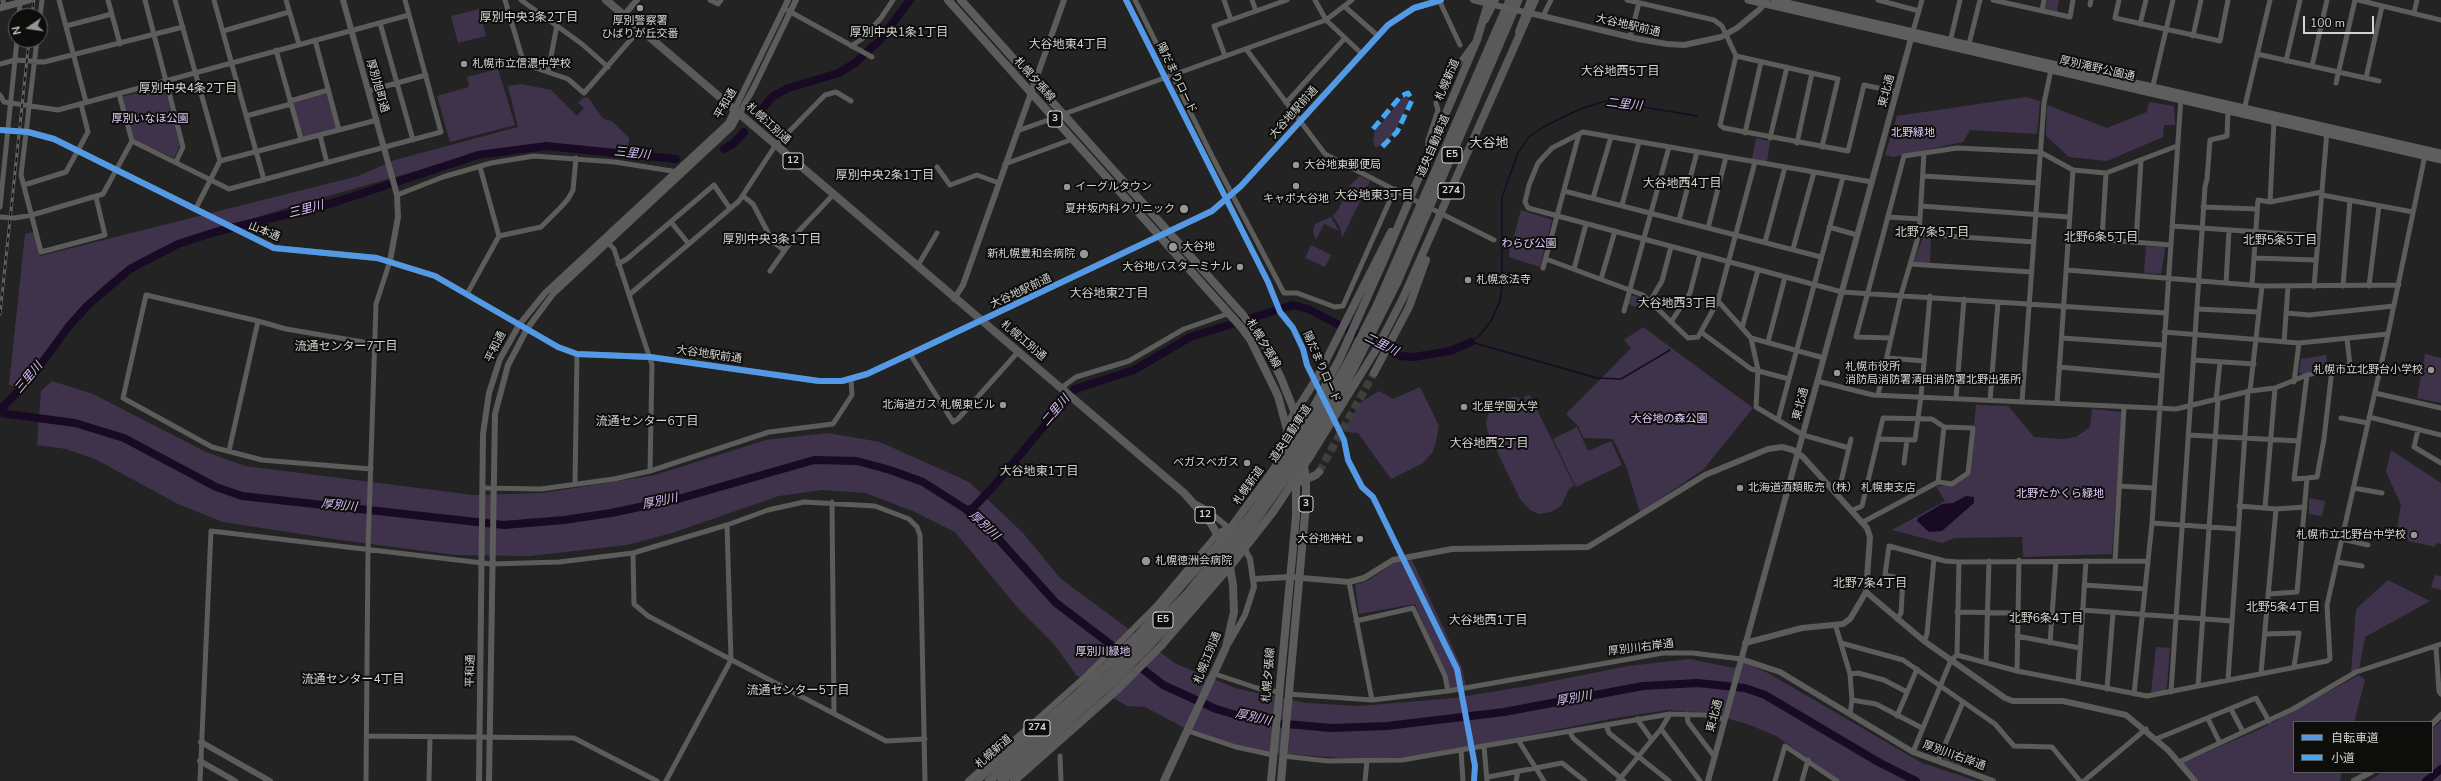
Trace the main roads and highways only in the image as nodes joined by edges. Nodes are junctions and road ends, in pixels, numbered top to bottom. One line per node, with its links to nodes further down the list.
1 (29, 0): 11 (main road)
2 (606, 0): 37 (highway, 札幌江別通 / 12)
3 (948, 0): 29 (main road, 札幌夕張線 / 3)
4 (961, 0): 28 (main road, 札幌夕張線 / 3)
5 (1479, 0): 23 (highway, 札幌新道 / 274)
6 (1510, 0): 25 (highway, 道央自動車道 / E5)
7 (1518, 0): 25 (highway, 道央自動車道 / E5)
8 (1535, 0): 24 (highway, 274)
9 (1748, 0): 12 (main road, 厚別滝野公園通)
10 (1774, 0): 14 (main road, 厚別滝野公園通)
11 (20, 1): 13 (main road)
12 (1766, 2): 14 (main road, 厚別滝野公園通)
13 (2, 5)
14 (1912, 34): 15 (main road, 厚別滝野公園通)
15 (1950, 43): 16 (main road, 厚別滝野公園通); 16 (main road, 厚別滝野公園通)
16 (2152, 89): 17 (main road, 厚別滝野公園通)
17 (2181, 97): 18 (main road, 厚別滝野公園通); 18 (main road, 厚別滝野公園通)
18 (2244, 111): 19 (main road, 厚別滝野公園通); 19 (main road, 厚別滝野公園通)
19 (2327, 130): 20 (main road, 厚別滝野公園通)
20 (2425, 153): 21 (main road, 厚別滝野公園通); 22 (main road, 厚別滝野公園通)
21 (2441, 153)
22 (2441, 160)
23 (1410, 197): 28 (highway); 33 (highway, 札幌新道 / 274, bridge)
24 (1438, 212): 27 (highway, 274); 36 (highway, 274, bridge)
25 (1380, 308): 26 (highway, 道央自動車道 / E5)
26 (1352, 363): 34 (highway, 道央自動車道 / E5, bridge); 35 (highway, 道央自動車道 / E5, bridge)
27 (1374, 373)
28 (1295, 413): 29 (highway); 31 (main road, 札幌夕張線 / 3)
29 (1287, 425): 32 (main road, 札幌夕張線 / 3)
30 (1318, 472): 31 (highway)
31 (1306, 479): 32 (highway); 39 (main road, 札幌夕張線 / 3)
32 (1297, 483): 38 (main road, 札幌夕張線 / 3)
33 (976, 781)
34 (989, 781)
35 (1002, 781)
36 (1014, 781)
37 (1164, 781)
38 (1270, 781)
39 (1280, 781)

